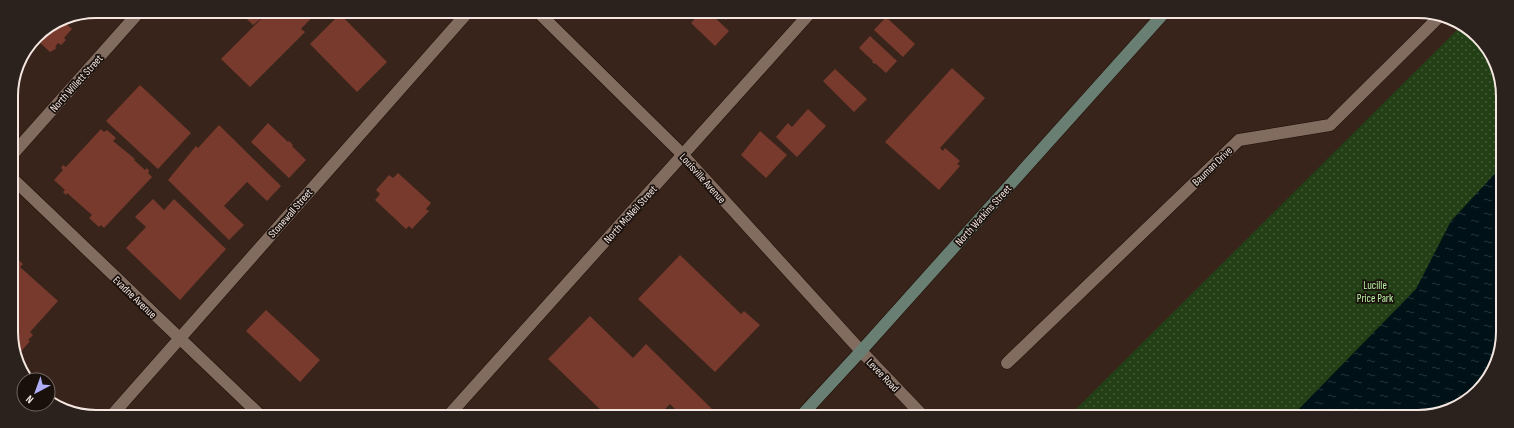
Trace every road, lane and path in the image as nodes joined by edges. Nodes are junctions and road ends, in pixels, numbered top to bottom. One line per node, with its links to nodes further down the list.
1 (134, 18): 7 (street, North Willett Street)
2 (463, 18): 10 (street, Stonewall Street)
3 (544, 18): 8 (street, Louisville Avenue)
4 (805, 18): 8 (street, North McNeil Street)
5 (1160, 18): 11 (main road, North Watkins Street)
6 (1435, 20): 12 (street, Bauman Drive)
7 (18, 147)
8 (682, 154): 11 (street, Louisville Avenue); 15 (street, North McNeil Street)
9 (18, 184): 10 (street, Evadne Avenue)
10 (179, 338): 13 (street, Stonewall Street); 14 (street, Evadne Avenue)
11 (861, 352): 16 (main road, North Watkins Street); 17 (street, Levee Road)
12 (1006, 363)
13 (116, 410)
14 (256, 410)
15 (453, 410)
16 (807, 410)
17 (917, 410)

